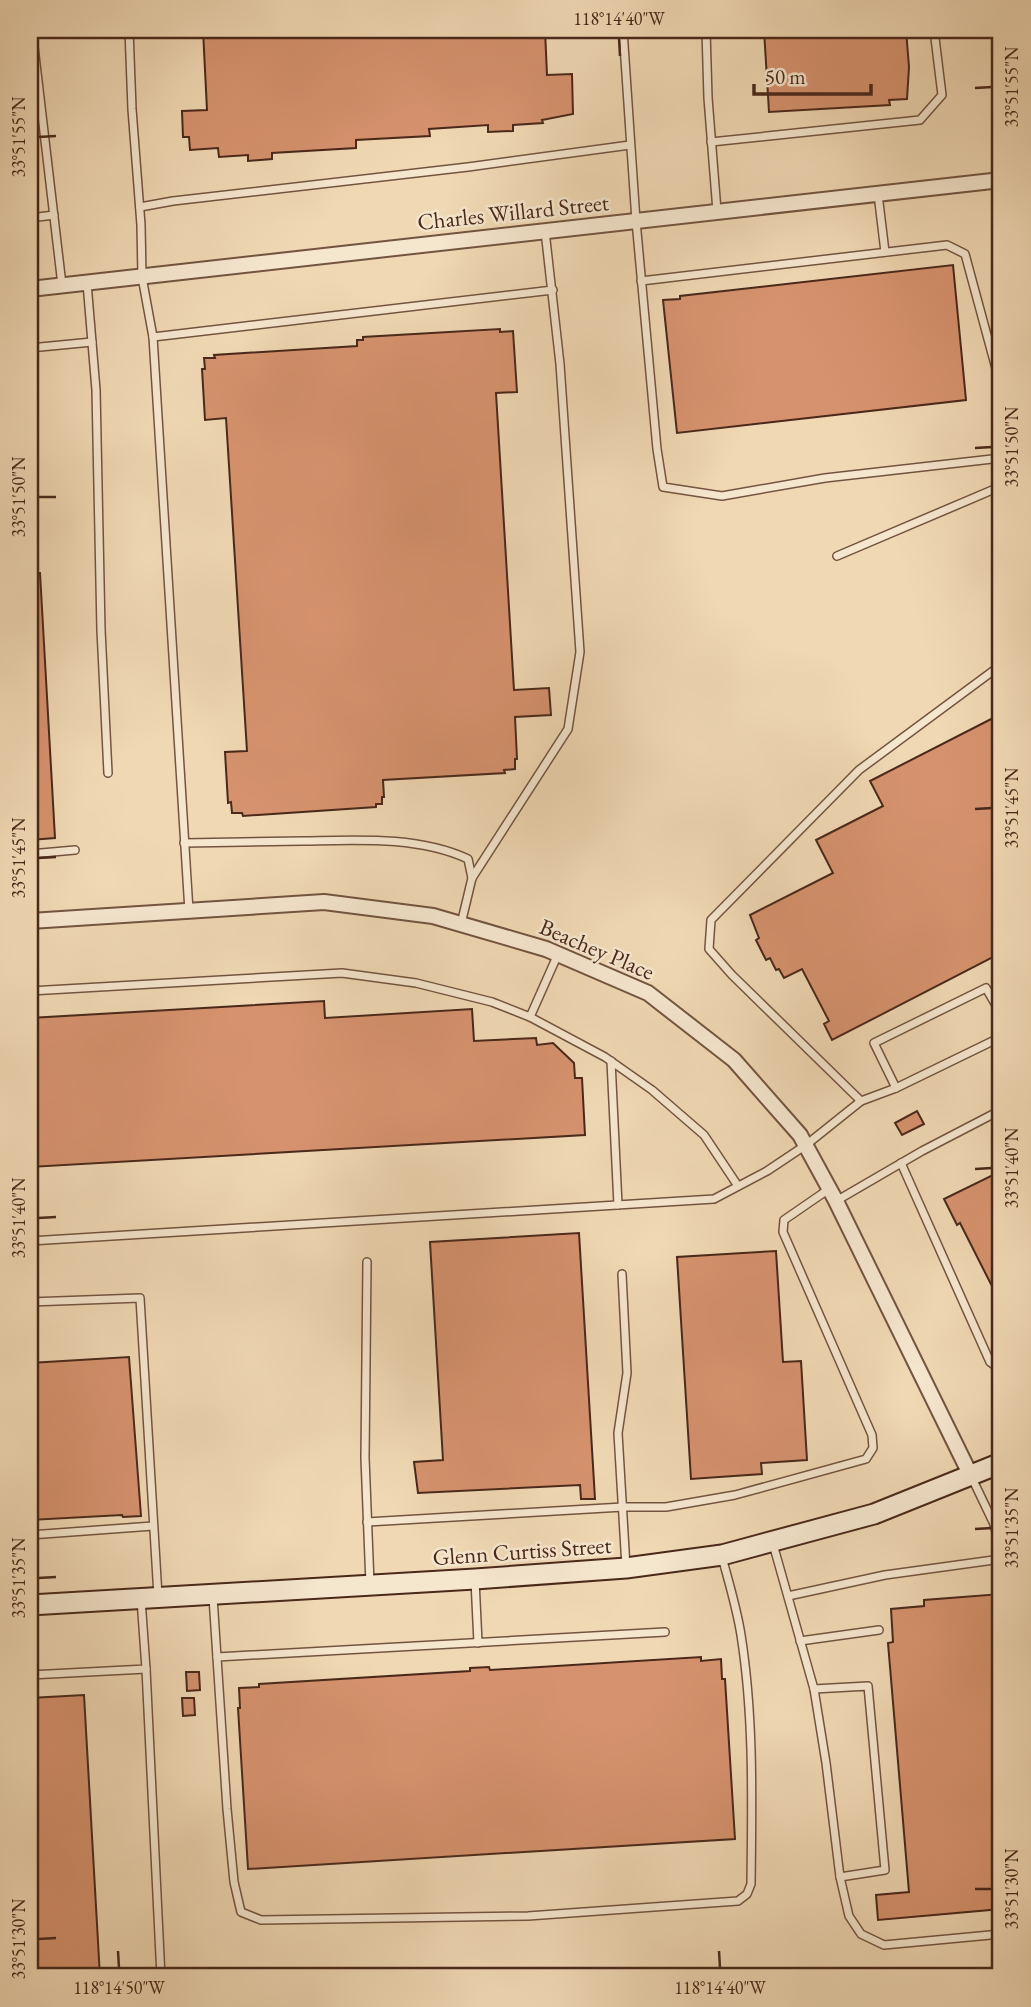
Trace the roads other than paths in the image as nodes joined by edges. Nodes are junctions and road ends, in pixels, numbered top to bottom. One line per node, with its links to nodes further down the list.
1 (32, 30): 12 (lane)
2 (129, 30): 10 (lane)
3 (623, 30): 7 (lane)
4 (706, 30): 6 (lane)
5 (934, 30): 6 (lane)
6 (711, 142): 11 (lane)
7 (630, 145): 10 (lane); 14 (lane)
8 (1001, 180): 9 (street, Charles Willard Street)
9 (878, 194): 11 (street, Charles Willard Street); 16 (lane)
10 (140, 207): 17 (lane)
11 (717, 212): 14 (street, Charles Willard Street)
12 (54, 215): 13 (lane); 20 (lane)
13 (30, 218)
14 (636, 221): 15 (street, Charles Willard Street); 18 (lane)
15 (545, 231): 17 (street, Charles Willard Street); 22 (lane)
16 (885, 252): 18 (lane); 26 (lane)
17 (142, 277): 19 (street, Charles Willard Street); 23 (lane)
18 (641, 281): 27 (lane)
19 (86, 283): 20 (street, Charles Willard Street); 24 (lane)
20 (62, 286): 21 (street, Charles Willard Street)
21 (30, 289)
22 (553, 290): 23 (lane); 35 (lane)
23 (153, 337): 32 (lane)
24 (92, 342): 25 (lane); 31 (lane)
25 (30, 348)
26 (1001, 387)
27 (1001, 458)
28 (1001, 479): 29 (lane)
29 (836, 556)
30 (1001, 665): 46 (lane)
31 (108, 773)
32 (184, 843): 35 (lane); 36 (lane)
33 (75, 850): 34 (lane)
34 (30, 854)
35 (472, 878): 38 (lane)
36 (189, 911): 37 (street, Beachey Place); 38 (street, Beachey Place)
37 (30, 921)
38 (461, 924): 39 (street, Beachey Place)
39 (558, 954): 42 (lane); 48 (street, Beachey Place)
40 (30, 991): 42 (lane)
41 (1001, 1014): 45 (lane)
42 (530, 1017): 44 (lane)
43 (1001, 1037): 45 (lane)
44 (611, 1061): 50 (lane); 52 (lane)
45 (896, 1088): 46 (lane)
46 (862, 1101): 48 (lane)
47 (1001, 1110): 49 (lane)
48 (806, 1145): 50 (lane); 51 (street, Beachey Place)
49 (901, 1163): 51 (lane); 57 (lane)
50 (738, 1186): 52 (lane)
51 (832, 1195): 59 (street, Beachey Place); 60 (lane)
52 (618, 1205): 53 (lane)
53 (30, 1241)
54 (367, 1262): 61 (lane)
55 (622, 1273): 60 (lane)
56 (30, 1302): 63 (lane)
57 (1001, 1370)
58 (1001, 1463): 59 (street, Glenn Curtiss Street)
59 (971, 1476): 62 (lane); 65 (street, Glenn Curtiss Street)
60 (623, 1507): 61 (lane); 69 (lane)
61 (367, 1522): 71 (lane)
62 (998, 1523): 66 (lane)
63 (153, 1526): 64 (lane); 74 (lane)
64 (30, 1535)
65 (773, 1543): 67 (street, Glenn Curtiss Street); 73 (lane)
66 (1001, 1551)
67 (722, 1555): 69 (street, Glenn Curtiss Street); 80 (lane)
68 (1001, 1559): 73 (lane)
69 (626, 1568): 70 (street, Glenn Curtiss Street)
70 (474, 1579): 71 (street, Glenn Curtiss Street); 79 (lane)
71 (370, 1585): 72 (street, Glenn Curtiss Street)
72 (213, 1593): 74 (street, Glenn Curtiss Street); 80 (lane)
73 (788, 1596): 78 (lane)
74 (150, 1597): 75 (street, Glenn Curtiss Street); 81 (lane)
75 (30, 1605)
76 (879, 1630): 78 (lane)
77 (665, 1632): 79 (lane)
78 (800, 1641): 83 (lane)
79 (478, 1643): 80 (lane)
80 (217, 1657)
81 (146, 1669): 82 (lane); 86 (lane)
82 (30, 1675)
83 (814, 1689): 84 (lane); 84 (lane)
84 (840, 1877): 85 (lane)
85 (1001, 1934)
86 (161, 1977)

